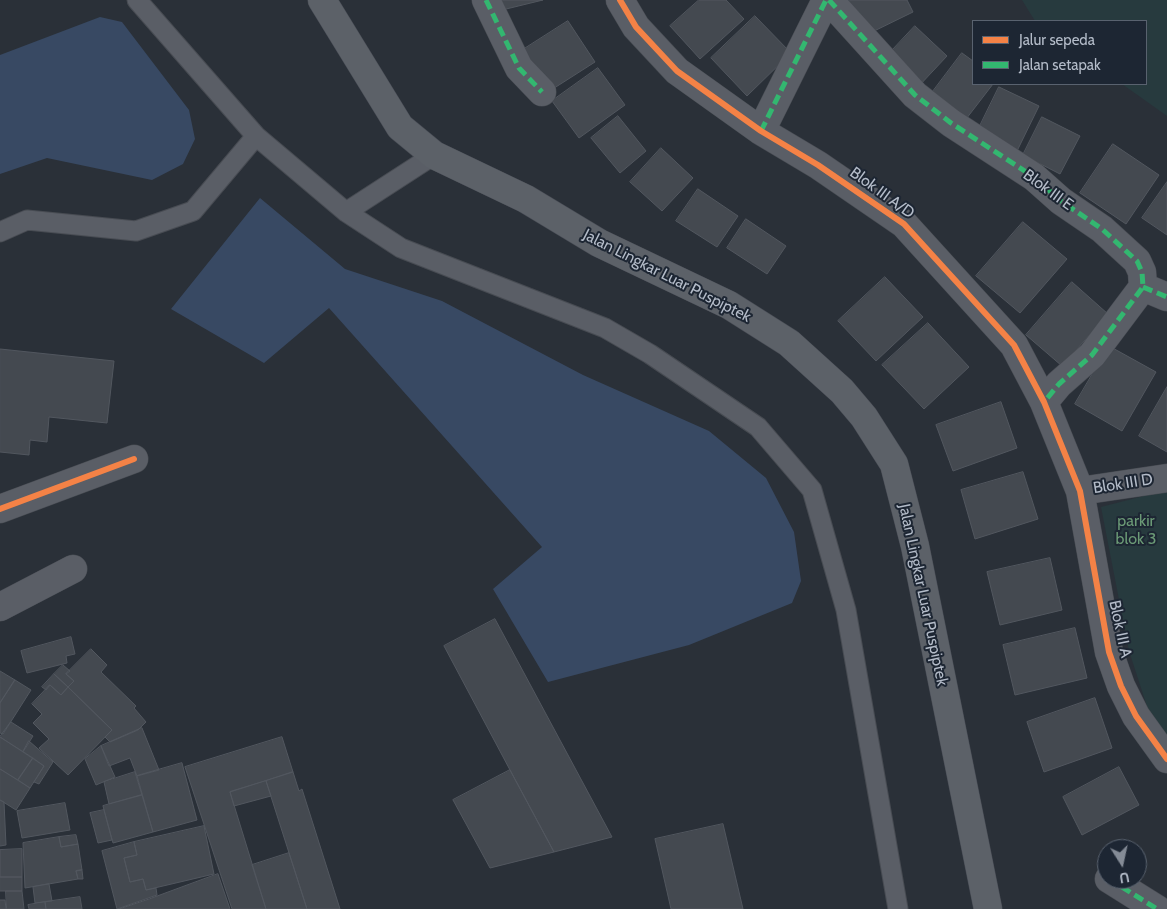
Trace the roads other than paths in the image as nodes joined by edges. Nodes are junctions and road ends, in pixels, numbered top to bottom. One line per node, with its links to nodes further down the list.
1 (137, 0): 8 (lane)
2 (322, 0): 9 (main road, Jalan Lingkar Luar Puspiptek)
3 (486, 0): 6 (street)
4 (620, 0): 7 (street, Blok III A/D)
5 (828, 0): 7 (street, Blok III E); 12 (street, Blok III E)
6 (542, 92)
7 (761, 131): 13 (street, Blok III A/D)
8 (256, 136): 10 (lane); 11 (lane)
9 (434, 154): 10 (lane); 23 (main road, Jalan Lingkar Luar Puspiptek)
10 (346, 212): 22 (lane)
11 (0, 232)
12 (1155, 292): 13 (street, Blok III E)
13 (1044, 402): 16 (street, Blok III A/D)
14 (134, 459): 17 (street)
15 (1167, 478): 16 (street, Blok III D)
16 (1080, 491): 20 (street, Blok III A)
17 (0, 509)
18 (73, 569): 19 (street)
19 (0, 607)
20 (1167, 760)
21 (1125, 889): 24 (street)
22 (898, 909)
23 (988, 909)
24 (1157, 909)

